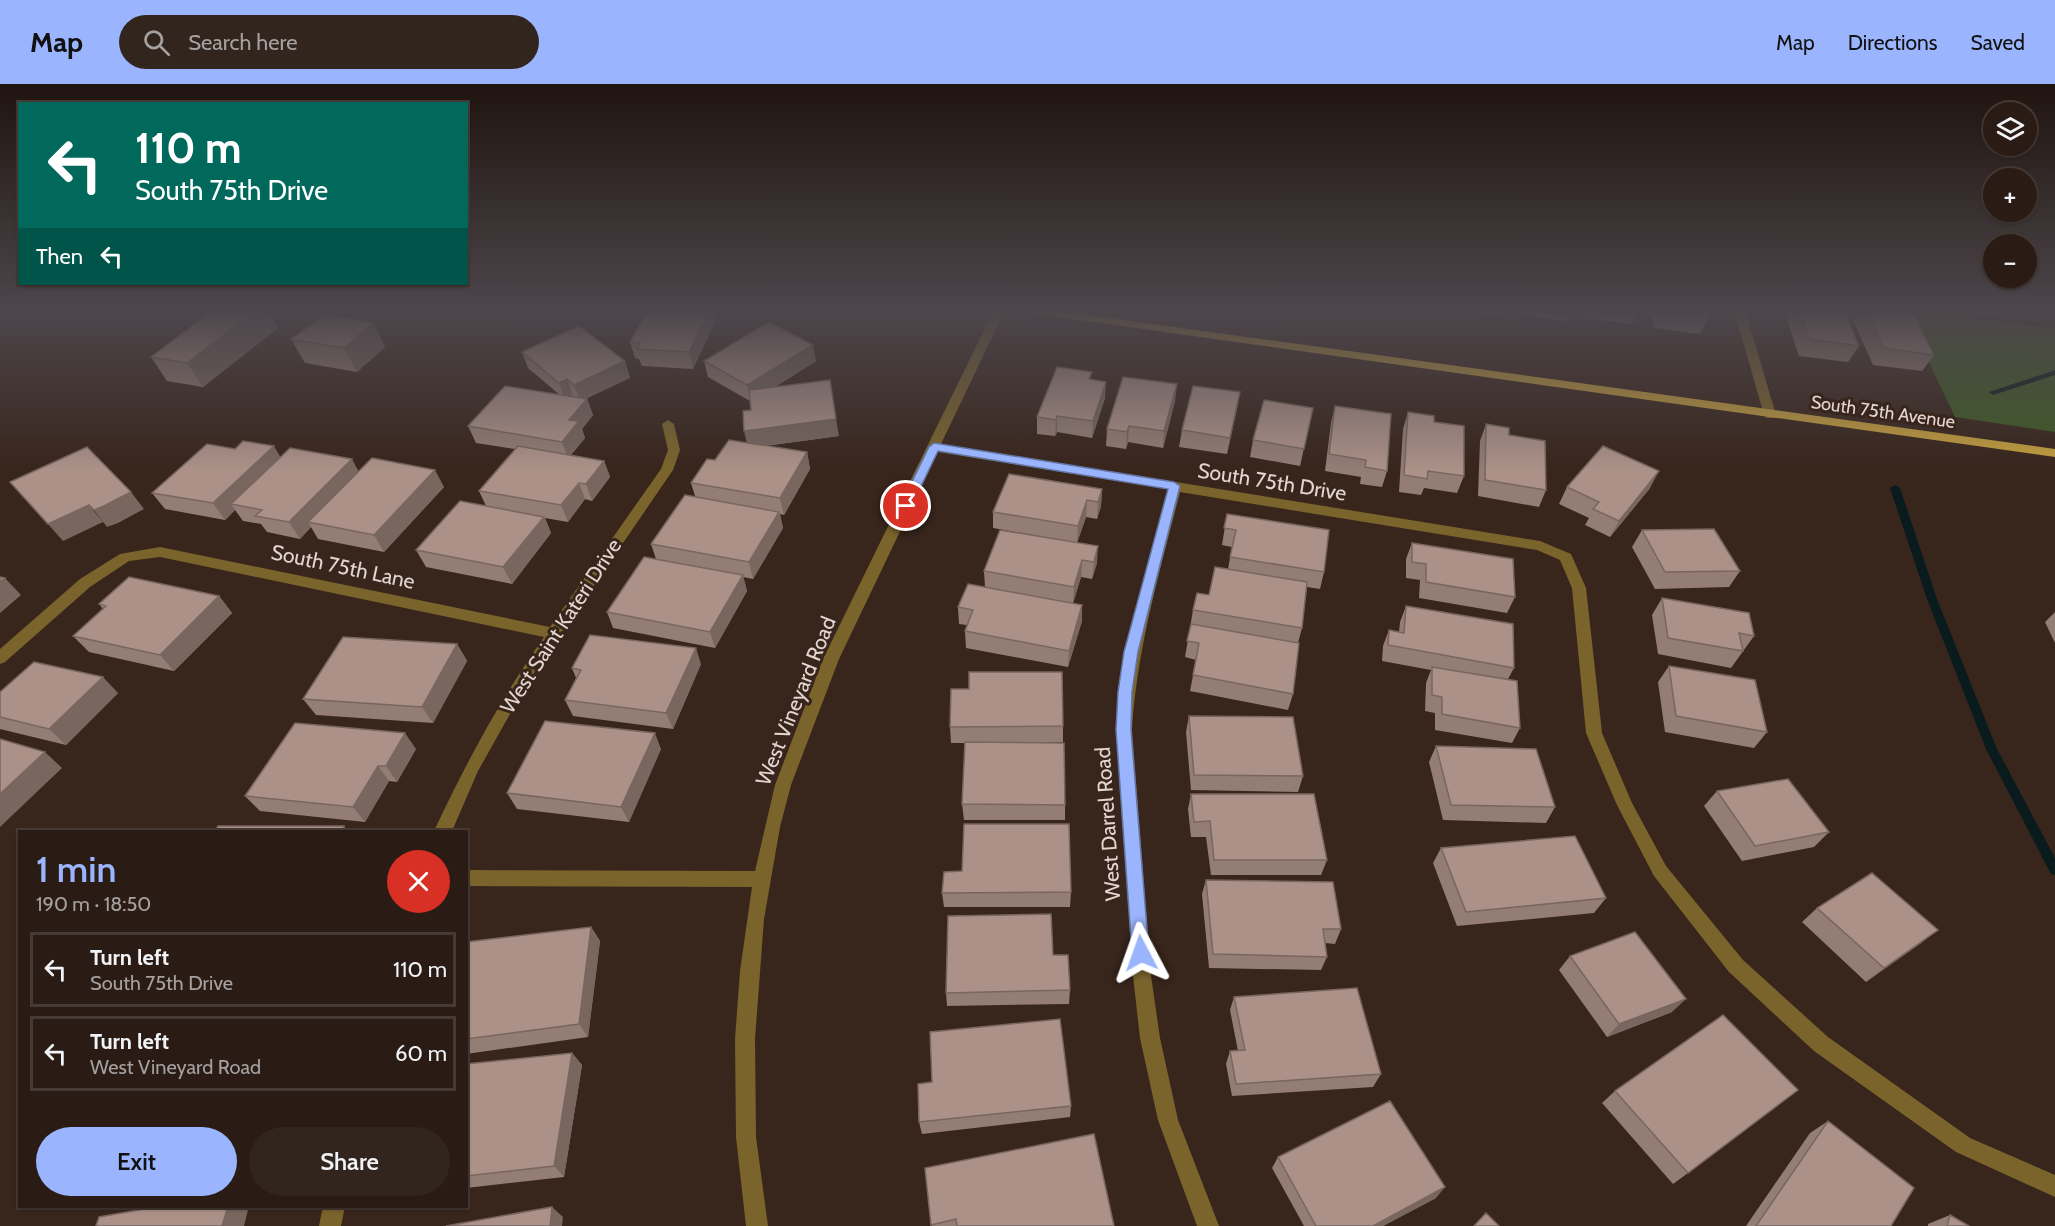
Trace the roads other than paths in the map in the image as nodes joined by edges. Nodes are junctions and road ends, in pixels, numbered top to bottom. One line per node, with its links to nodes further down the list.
1 (974, 363): 6 (street, West Vineyard Road)
2 (1405, 363): 4 (main road, South 75th Avenue)
3 (1755, 363): 4 (street)
4 (1770, 415): 7 (main road, South 75th Avenue)
5 (668, 424): 9 (street, West Saint Kateri Drive)
6 (934, 447): 8 (street, South 75th Drive); 13 (street, West Vineyard Road)
7 (2055, 453)
8 (1174, 486): 14 (street, South 75th Drive); 18 (street, West Darrel Road)
9 (552, 633): 10 (street, South 75th Lane); 11 (street, West Saint Kateri Drive)
10 (0, 658)
11 (443, 830)
12 (468, 878): 13 (street)
13 (760, 879): 17 (street, West Vineyard Road)
14 (2055, 1185)
15 (333, 1208): 16 (street)
16 (330, 1226)
17 (757, 1226)
18 (1208, 1226)

